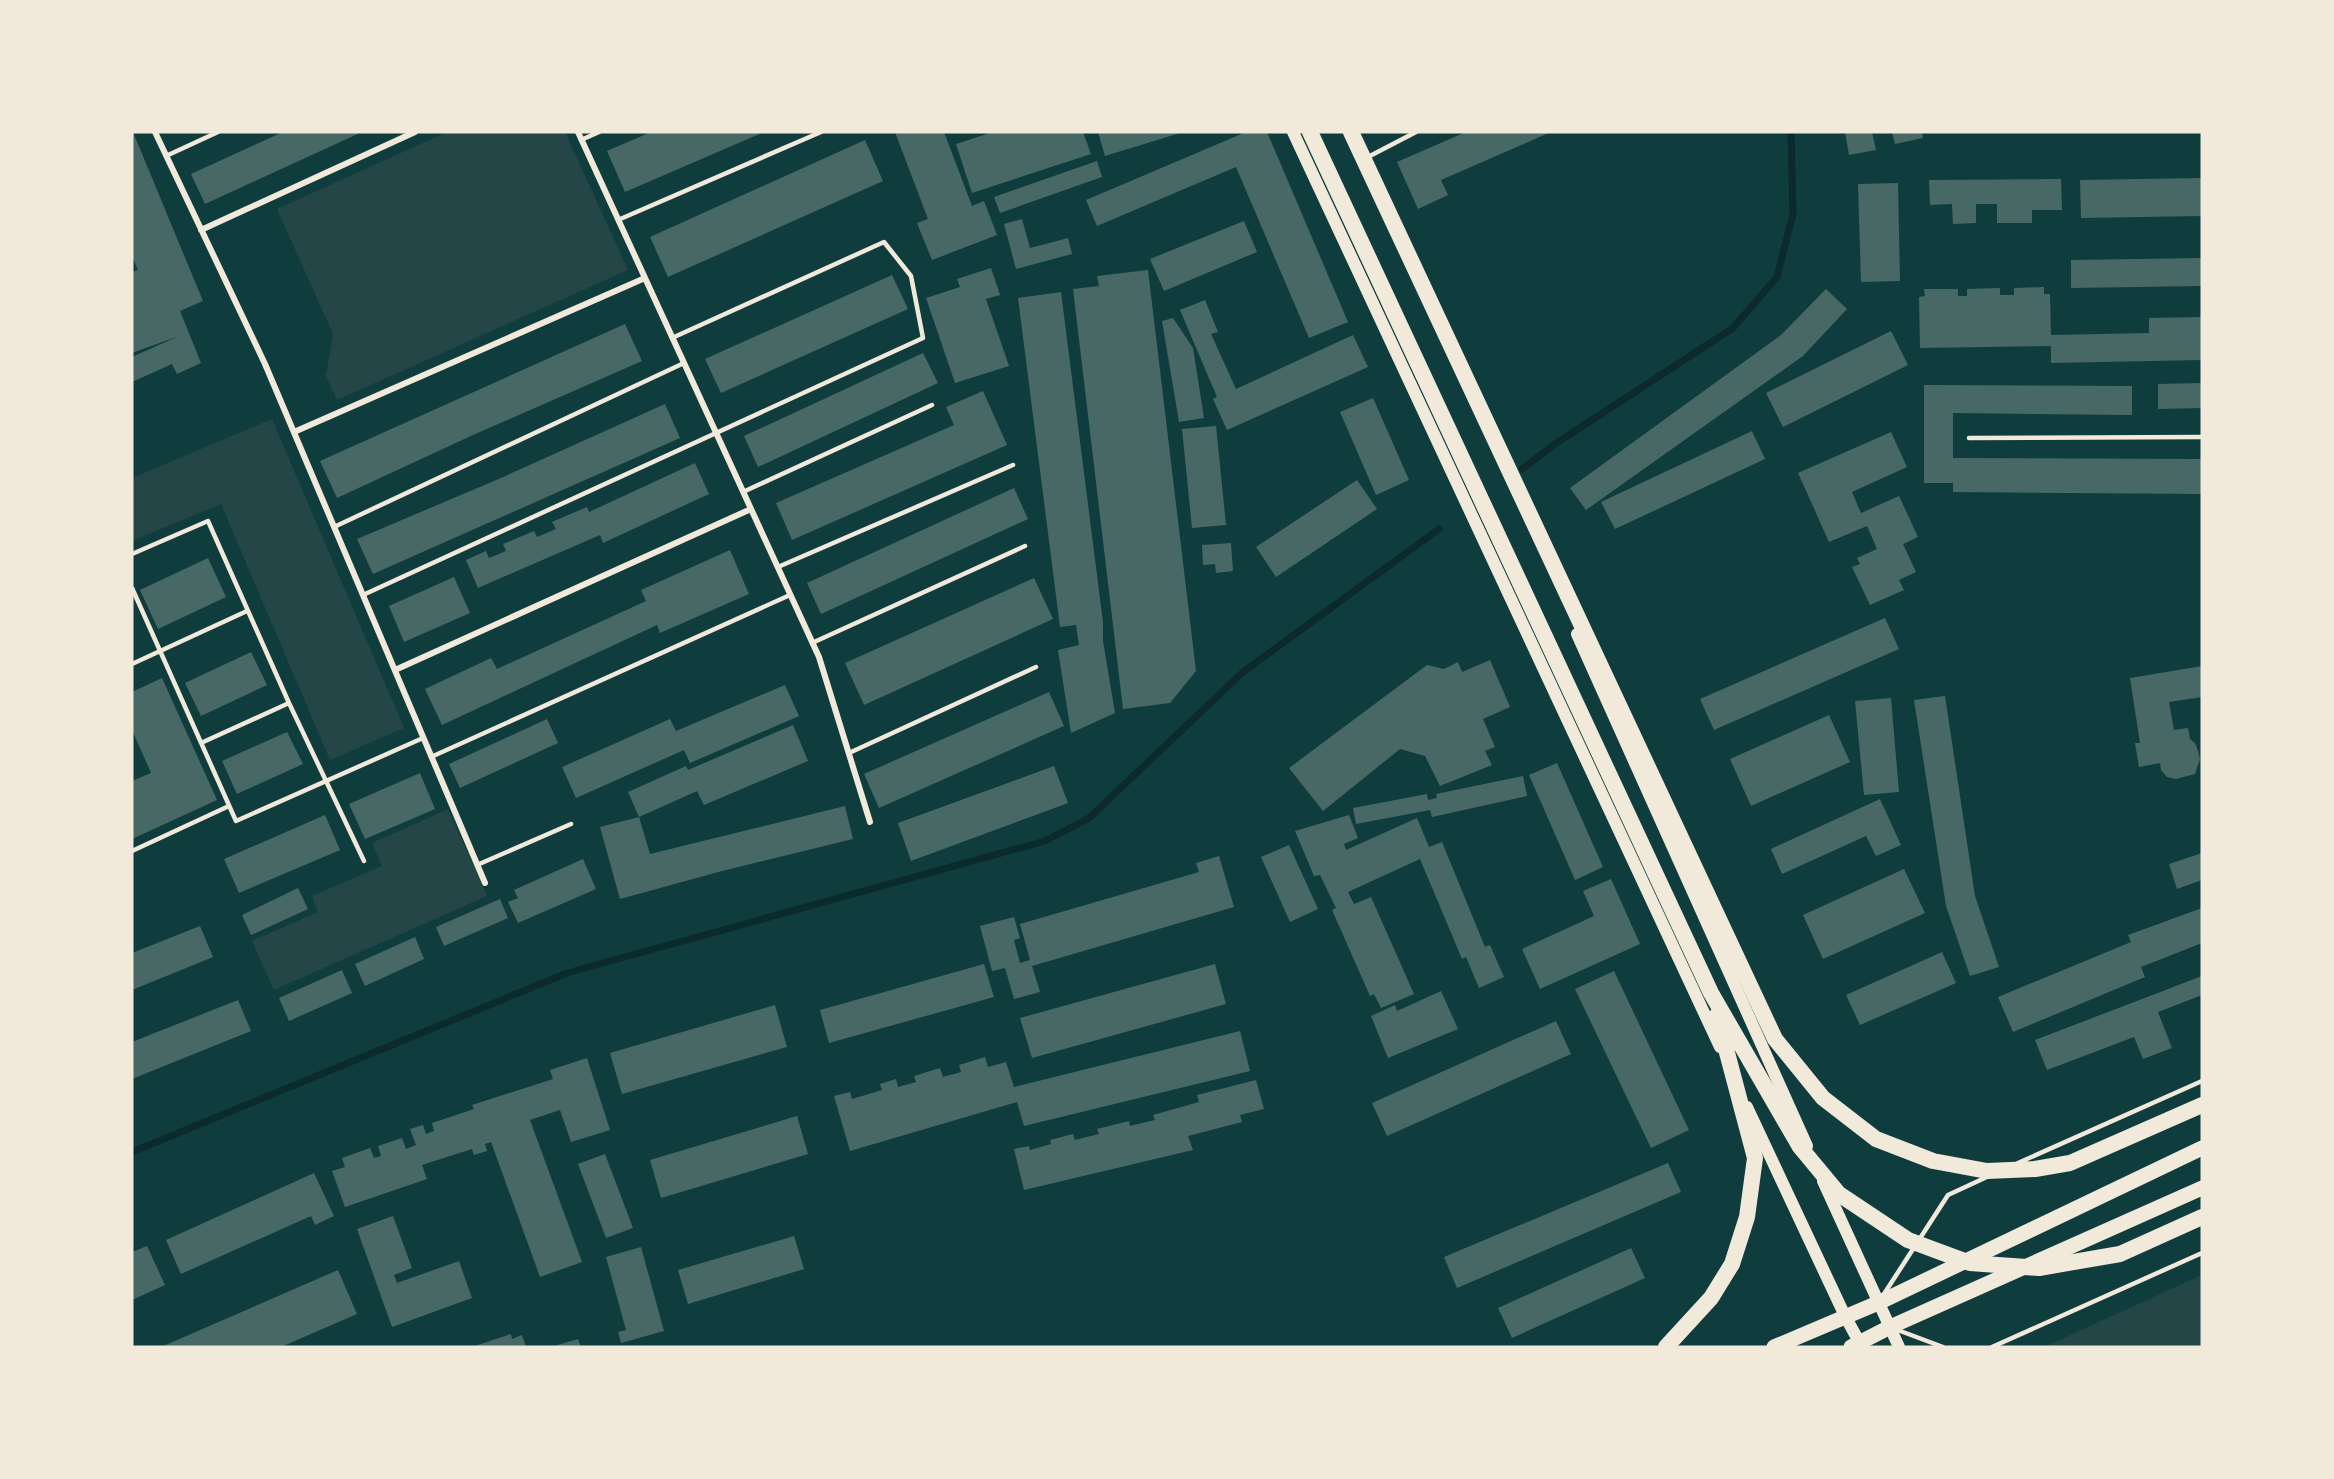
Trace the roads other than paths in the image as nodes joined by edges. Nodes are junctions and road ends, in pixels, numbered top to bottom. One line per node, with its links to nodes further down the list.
1 (155, 132): 12 (street)
2 (218, 132): 12 (lane)
3 (415, 132): 15 (street)
4 (578, 132): 11 (street)
5 (599, 132): 11 (lane)
6 (821, 132): 14 (lane)
7 (1293, 132): 61 (main road)
8 (1310, 132): 53 (highway)
9 (1416, 132): 13 (lane)
10 (1354, 134): 13 (main road); 55 (highway)
11 (581, 140): 14 (street)
12 (166, 156): 15 (street)
13 (1363, 160): 60 (main road)
14 (618, 220): 16 (street)
15 (201, 230): 20 (street)
16 (645, 278): 17 (street); 20 (street)
17 (672, 338): 18 (street); 21 (lane)
18 (684, 363): 21 (street); 27 (lane)
19 (932, 405): 25 (lane)
20 (294, 432): 27 (street)
21 (716, 433): 25 (street); 32 (lane)
22 (2202, 437): 23 (lane)
23 (1969, 438)
24 (1013, 465): 30 (lane)
25 (743, 492): 26 (street)
26 (751, 509): 30 (street); 39 (street)
27 (334, 526): 32 (street)
28 (1025, 546): 35 (lane)
29 (132, 554): 34 (lane)
30 (778, 567): 33 (street)
31 (132, 588): 36 (lane)
32 (363, 595): 39 (street)
33 (790, 595): 35 (street); 44 (lane)
34 (247, 611): 36 (lane); 40 (lane)
35 (812, 643): 43 (street)
36 (160, 652): 37 (lane); 42 (lane)
37 (132, 664)
38 (1036, 667): 43 (lane)
39 (395, 670): 41 (street)
40 (289, 704): 42 (lane); 45 (lane)
41 (423, 738): 44 (street); 45 (lane)
42 (201, 743): 46 (lane)
43 (849, 753): 47 (street)
44 (431, 757): 51 (street)
45 (326, 781): 46 (lane); 50 (lane)
46 (229, 806): 49 (lane)
47 (870, 822)
48 (571, 824): 51 (lane)
49 (132, 850)
50 (364, 861)
51 (477, 865): 52 (street)
52 (485, 882)
53 (1711, 993): 58 (highway); 64 (highway)
54 (2202, 1081): 60 (lane)
55 (2202, 1105)
56 (2202, 1148): 60 (main road)
57 (2202, 1188): 62 (main road)
58 (2202, 1218)
59 (2202, 1253): 68 (lane)
60 (1878, 1303): 61 (main road); 62 (main road)
61 (1845, 1316): 63 (main road); 65 (main road)
62 (1890, 1327): 63 (main road); 66 (main road); 67 (lane)
63 (1858, 1346)
64 (1666, 1347)
65 (1774, 1347)
66 (1899, 1347)
67 (1943, 1347)
68 (1992, 1347)

